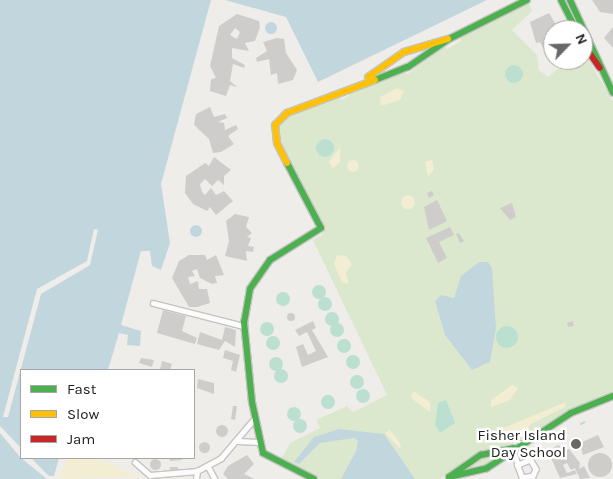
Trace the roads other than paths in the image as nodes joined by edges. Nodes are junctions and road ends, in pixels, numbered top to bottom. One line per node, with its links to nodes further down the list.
1 (527, 0): 7 (street)
2 (561, 0): 4 (street)
3 (572, 3): 4 (street); 6 (street)
4 (566, 11): 5 (street)
5 (571, 20)
6 (580, 20)
7 (449, 38): 8 (street); 10 (street)
8 (429, 43): 10 (street); 12 (street)
9 (593, 47): 13 (street)
10 (433, 51): 14 (street)
11 (593, 58): 13 (street)
12 (384, 66): 14 (street); 15 (street)
13 (602, 71): 16 (street)
14 (388, 74): 15 (street)
15 (362, 81): 18 (street)
16 (613, 93)
17 (153, 304): 18 (street)
18 (244, 326): 20 (street)
19 (613, 396): 23 (street)
20 (254, 419): 21 (street); 22 (street)
21 (238, 441): 22 (street); 28 (street)
22 (258, 442): 36 (street)
23 (521, 443): 24 (street); 25 (street)
24 (512, 448): 27 (street); 29 (street); 31 (street)
25 (529, 460): 27 (street); 33 (street)
26 (135, 462): 30 (street)
27 (518, 464): 33 (street)
28 (208, 466): 30 (street); 35 (street)
29 (463, 467): 31 (street); 32 (street)
30 (196, 471): 34 (street)
31 (467, 475): 32 (street)
32 (448, 478)
33 (532, 478)
34 (196, 479)
35 (214, 479)
36 (314, 479)

